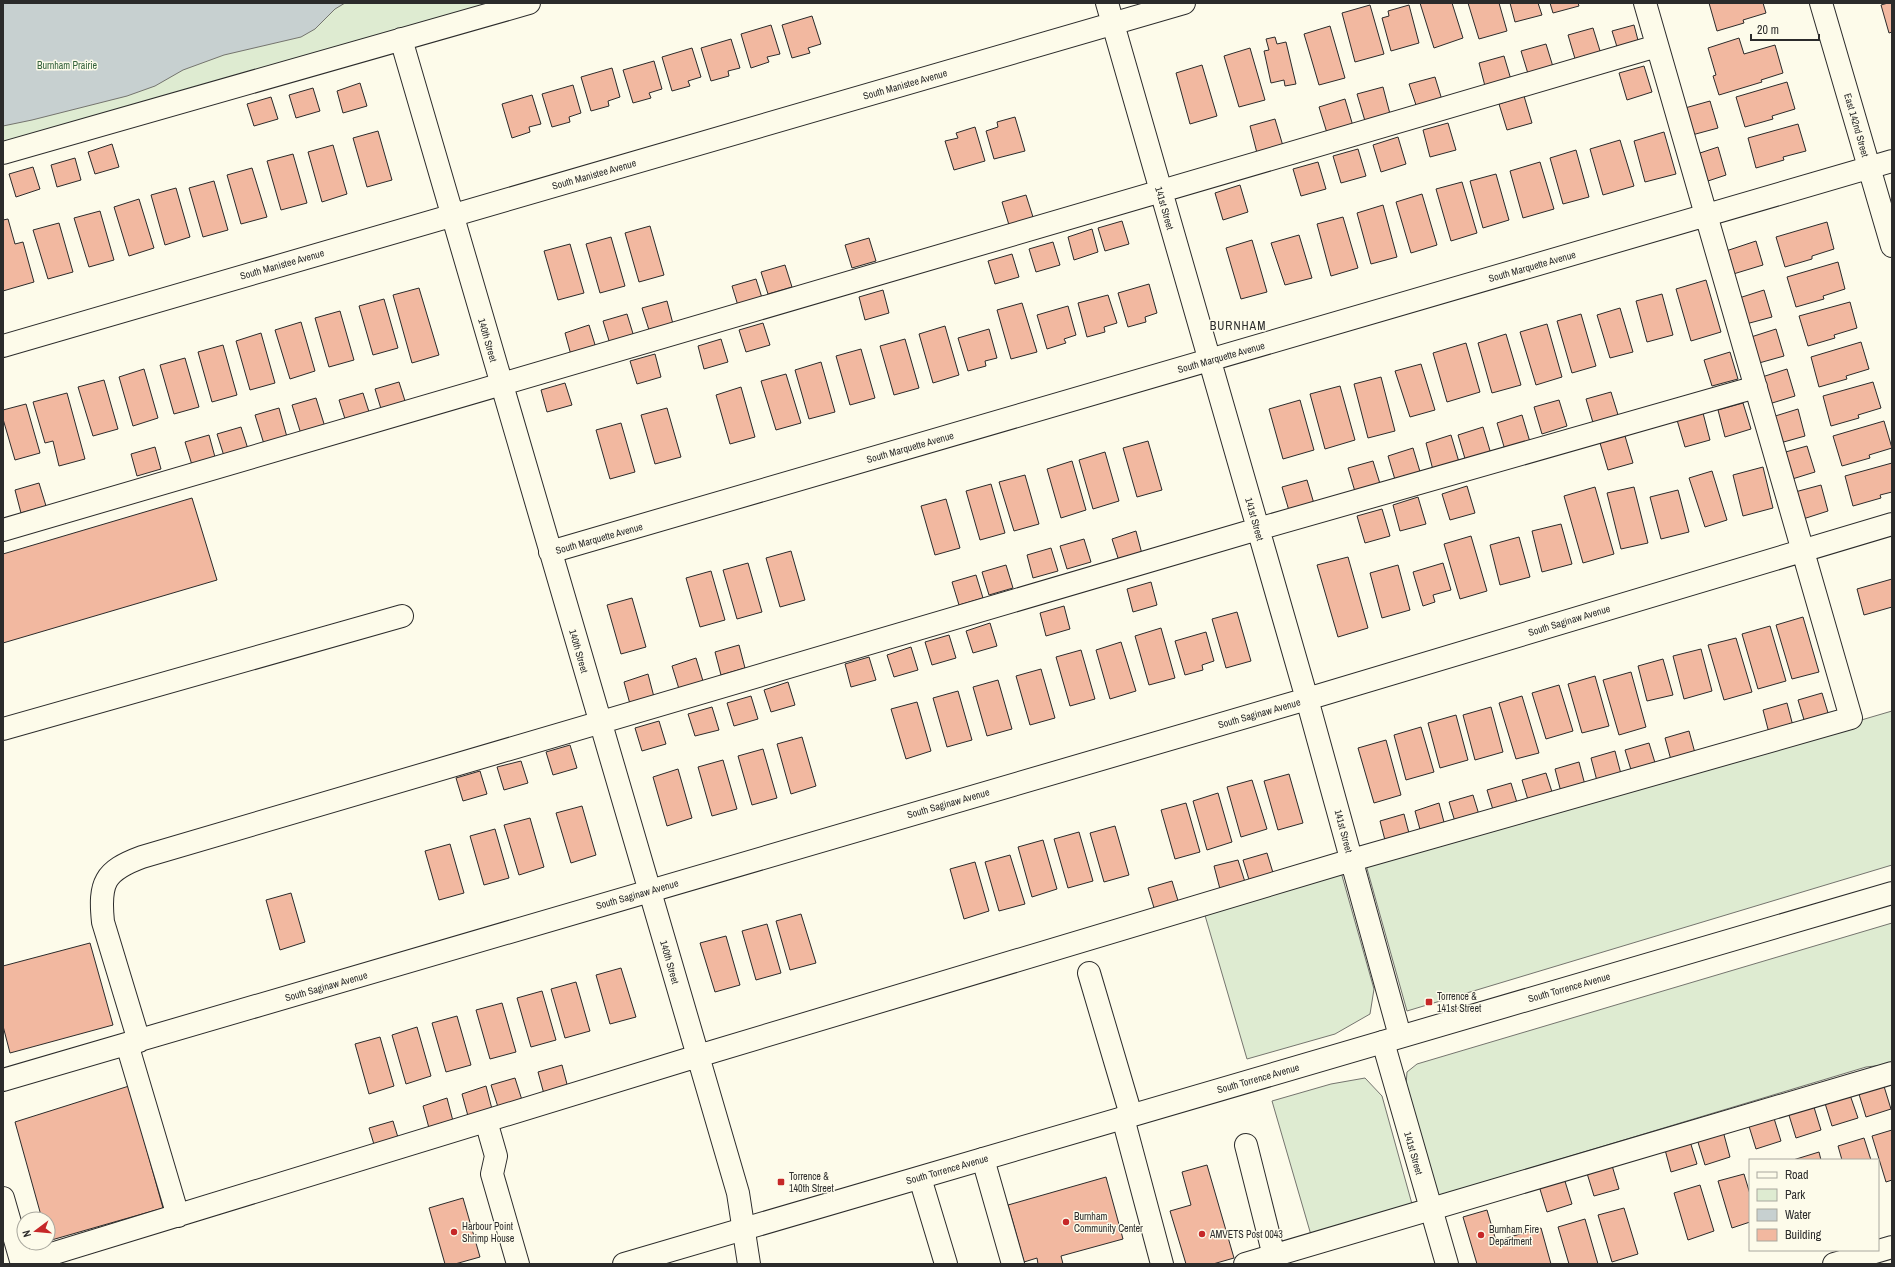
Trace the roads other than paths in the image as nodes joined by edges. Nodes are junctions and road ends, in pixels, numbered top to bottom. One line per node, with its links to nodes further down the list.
1 (529, 3): 7 (street)
2 (1107, 3): 6 (street, 141st Street)
3 (1184, 3): 6 (street, South Manistee Avenue)
4 (1645, 3): 8 (street)
5 (1821, 3): 11 (street, East 142nd Street)
6 (1113, 24): 12 (street, 141st Street); 13 (street, South Manistee Avenue)
7 (401, 39): 9 (street); 13 (street, 140th Street)
8 (1657, 46): 12 (street); 14 (street)
9 (3, 153)
10 (1892, 161): 11 (street, South Marquette Avenue)
11 (1869, 168): 14 (street, South Marquette Avenue); 15 (street, East 142nd Street)
12 (1161, 191): 17 (street, 141st Street); 18 (street)
13 (452, 215): 16 (street, South Manistee Avenue); 18 (street, 140th Street)
14 (1706, 215): 17 (street, South Marquette Avenue); 19 (street)
15 (1892, 246)
16 (3, 346)
17 (1209, 360): 21 (street, 141st Street); 24 (street, South Marquette Avenue)
18 (501, 384): 22 (street); 24 (street, 140th Street)
19 (1756, 387): 21 (street); 23 (street)
20 (1892, 524): 23 (street, South Saginaw Avenue)
21 (1258, 529): 26 (street, 141st Street); 27 (street)
22 (3, 530)
23 (1803, 550): 26 (street, South Saginaw Avenue); 29 (street)
24 (550, 552): 27 (street, 140th Street)
25 (402, 616): 28 (street)
26 (1307, 698): 29 (street, 141st Street); 30 (street, South Saginaw Avenue)
27 (600, 722): 30 (street, 140th Street); 34 (street)
28 (3, 729)
29 (1352, 860): 33 (street, 141st Street); 35 (street)
30 (649, 891): 34 (street, South Saginaw Avenue); 35 (street, 140th Street)
31 (1892, 893): 33 (street, South Torrence Avenue)
32 (1089, 973): 38 (street)
33 (1391, 1039): 38 (street, South Torrence Avenue); 44 (street, 141st Street)
34 (133, 1042): 37 (street, South Saginaw Avenue); 45 (street)
35 (698, 1056): 39 (street); 46 (street, 140th Street)
36 (1892, 1073): 44 (street)
37 (3, 1080)
38 (1127, 1117): 41 (street, South Torrence Avenue); 57 (street)
39 (486, 1121): 45 (street); 52 (street)
40 (1246, 1145): 50 (street)
41 (983, 1159): 42 (street, South Torrence Avenue); 56 (street)
42 (920, 1178): 46 (street, South Torrence Avenue); 55 (street)
43 (3, 1198): 51 (street)
44 (1430, 1209): 50 (street); 59 (street, 141st Street)
45 (178, 1216): 51 (street)
46 (744, 1229): 53 (street, South Torrence Avenue); 54 (street, 140th Street)
47 (1892, 1247): 49 (street)
48 (1878, 1251): 60 (street)
49 (1879, 1251)
50 (1274, 1256): 58 (street)
51 (22, 1263)
52 (518, 1264)
53 (624, 1264)
54 (749, 1264)
55 (946, 1264)
56 (1013, 1264)
57 (1162, 1264)
58 (1245, 1264)
59 (1446, 1264)
60 (1834, 1264)

